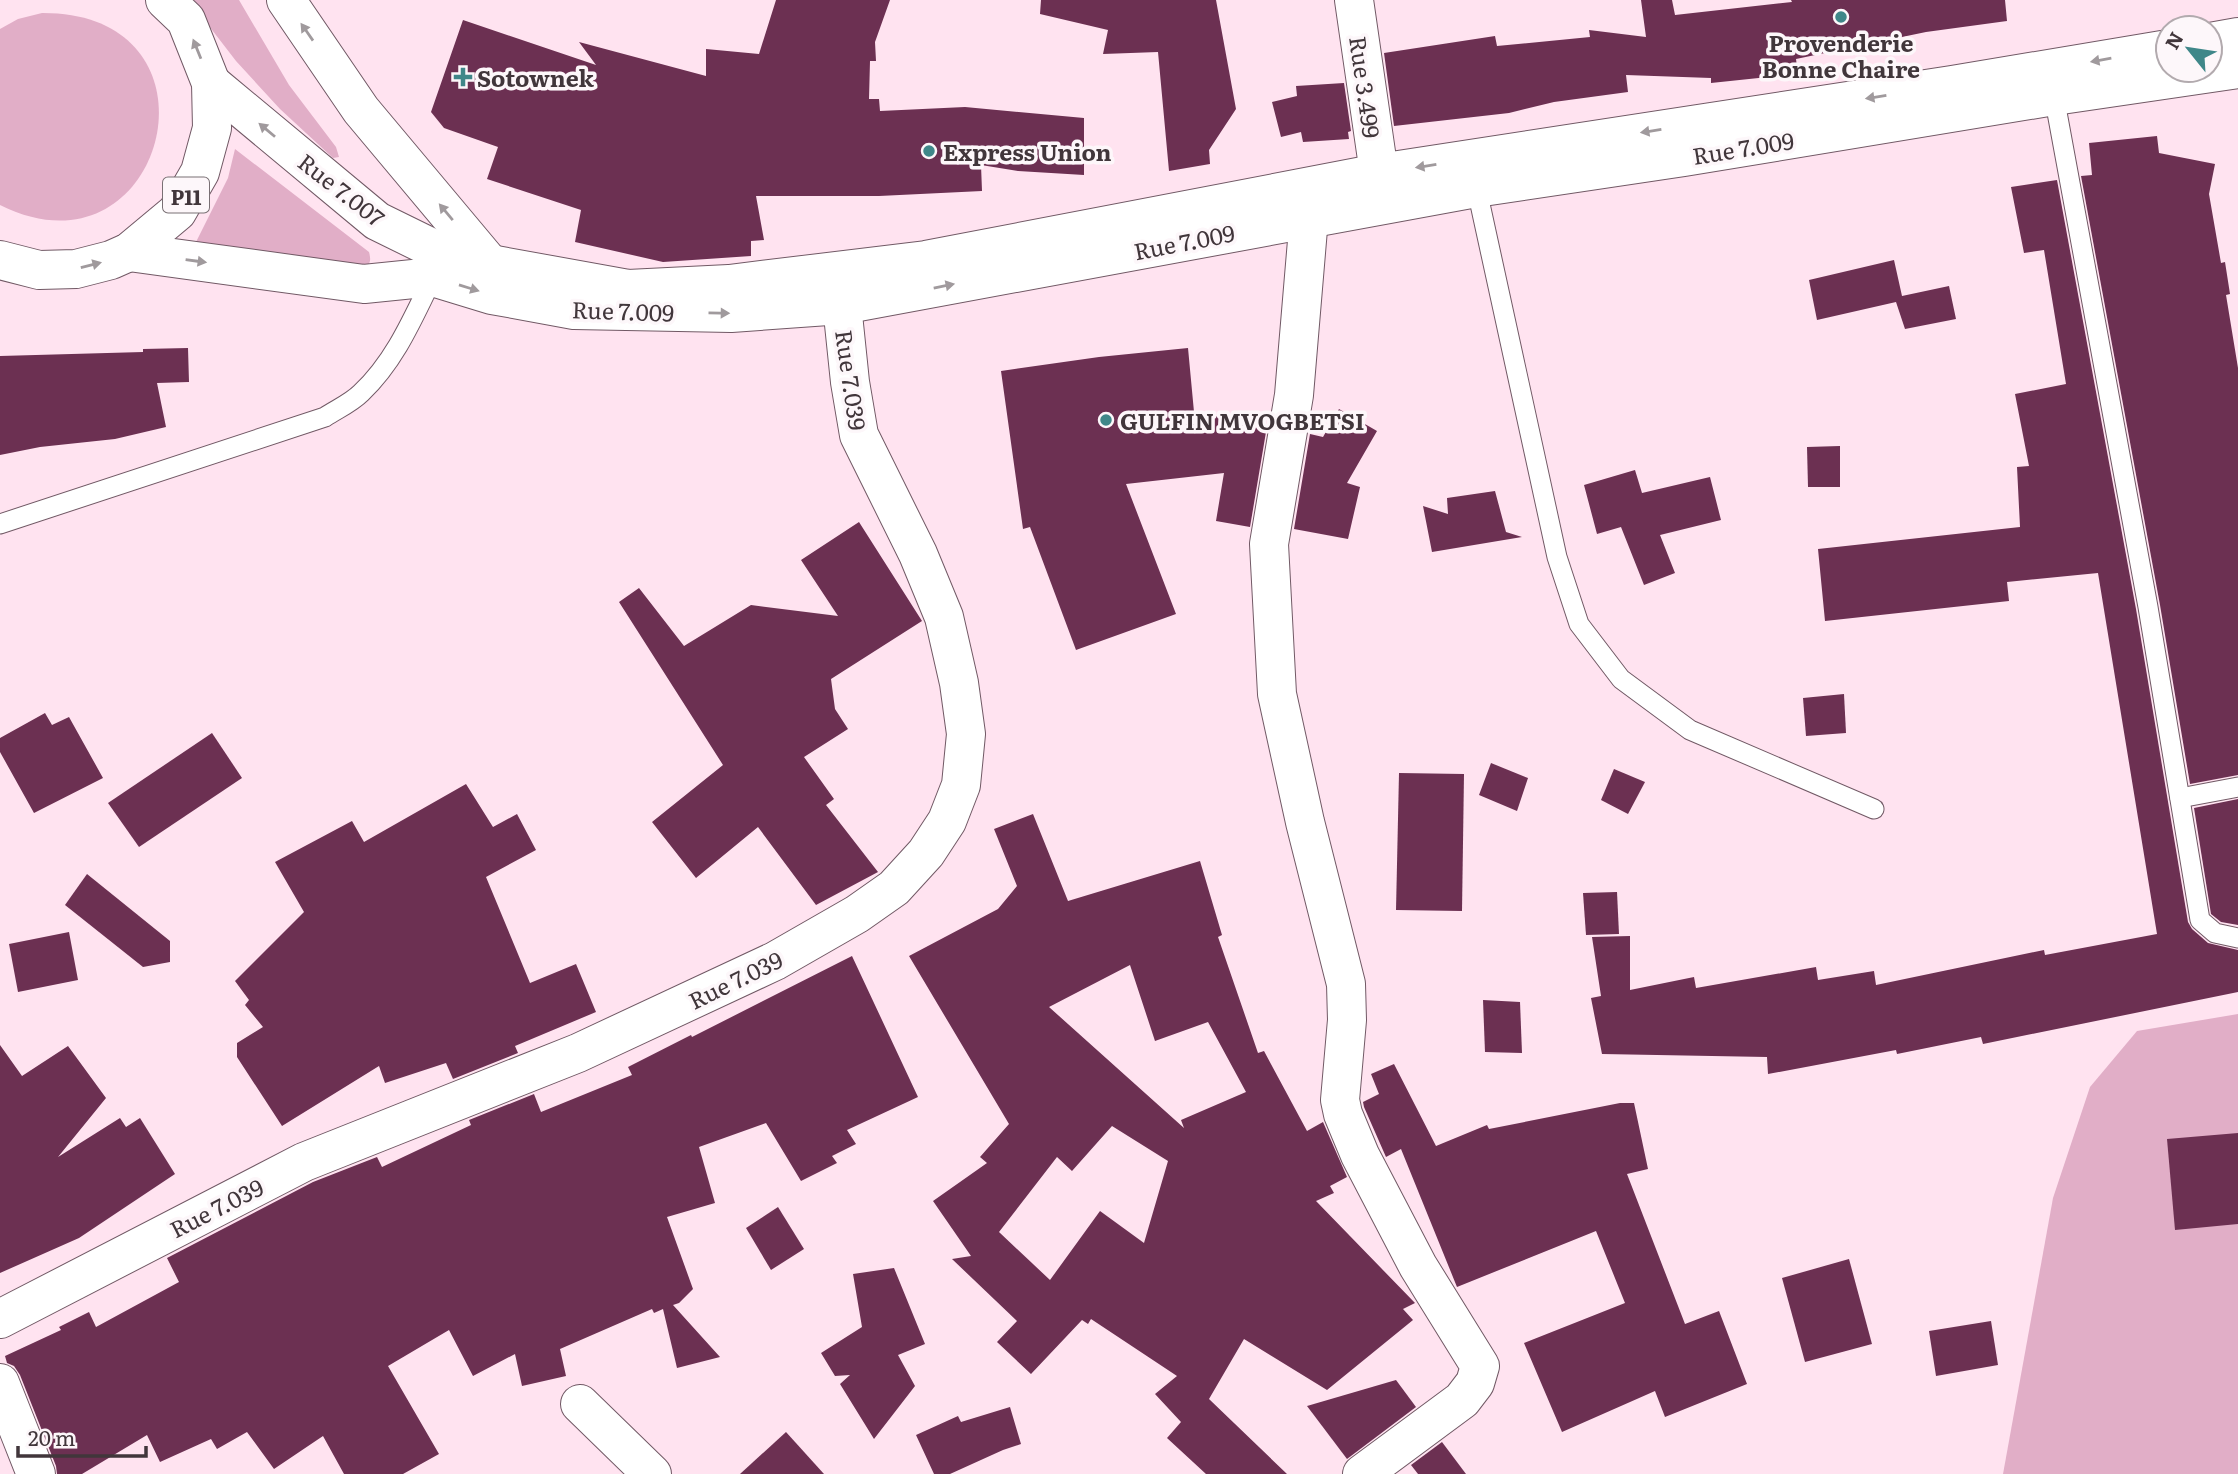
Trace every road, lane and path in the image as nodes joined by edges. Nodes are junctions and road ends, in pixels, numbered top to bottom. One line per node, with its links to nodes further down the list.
1 (165, 0): 6 (main road, P11, one-way to 1)
2 (286, 0): 13 (main road, one-way to 2)
3 (1354, 0): 8 (main road, Rue 3.499)
4 (2154, 51): 9 (main road, Rue 7.009, one-way to 9)
5 (2238, 69): 7 (main road, Rue 7.009)
6 (211, 83): 11 (main road, P11); 13 (main road, Rue 7.007, one-way to 6)
7 (2054, 96): 9 (main road, Rue 7.009); 20 (lane)
8 (1379, 173): 9 (main road, Rue 7.009, one-way to 8); 13 (main road, Rue 7.009)
9 (1474, 174): 10 (main road, Rue 7.009); 21 (lane)
10 (1309, 217): 17 (main road, Rue 7.009, one-way to 10); 28 (main road)
11 (129, 252): 14 (main road, P11, one-way to 11); 16 (main road, Rue 7.009, one-way to 16)
12 (0, 260): 14 (main road, P11)
13 (490, 264)
14 (39, 270): 15 (main road, P11)
15 (0, 277)
16 (433, 277): 17 (main road, Rue 7.009, one-way to 17); 18 (lane)
17 (842, 305): 23 (main road, Rue 7.039)
18 (0, 524)
19 (2238, 787): 20 (lane)
20 (2180, 798): 22 (lane)
21 (1874, 809)
22 (2238, 938)
23 (0, 1319)
24 (0, 1383): 26 (main road)
25 (580, 1404): 27 (main road)
26 (36, 1474)
27 (652, 1474)
28 (1362, 1474)

